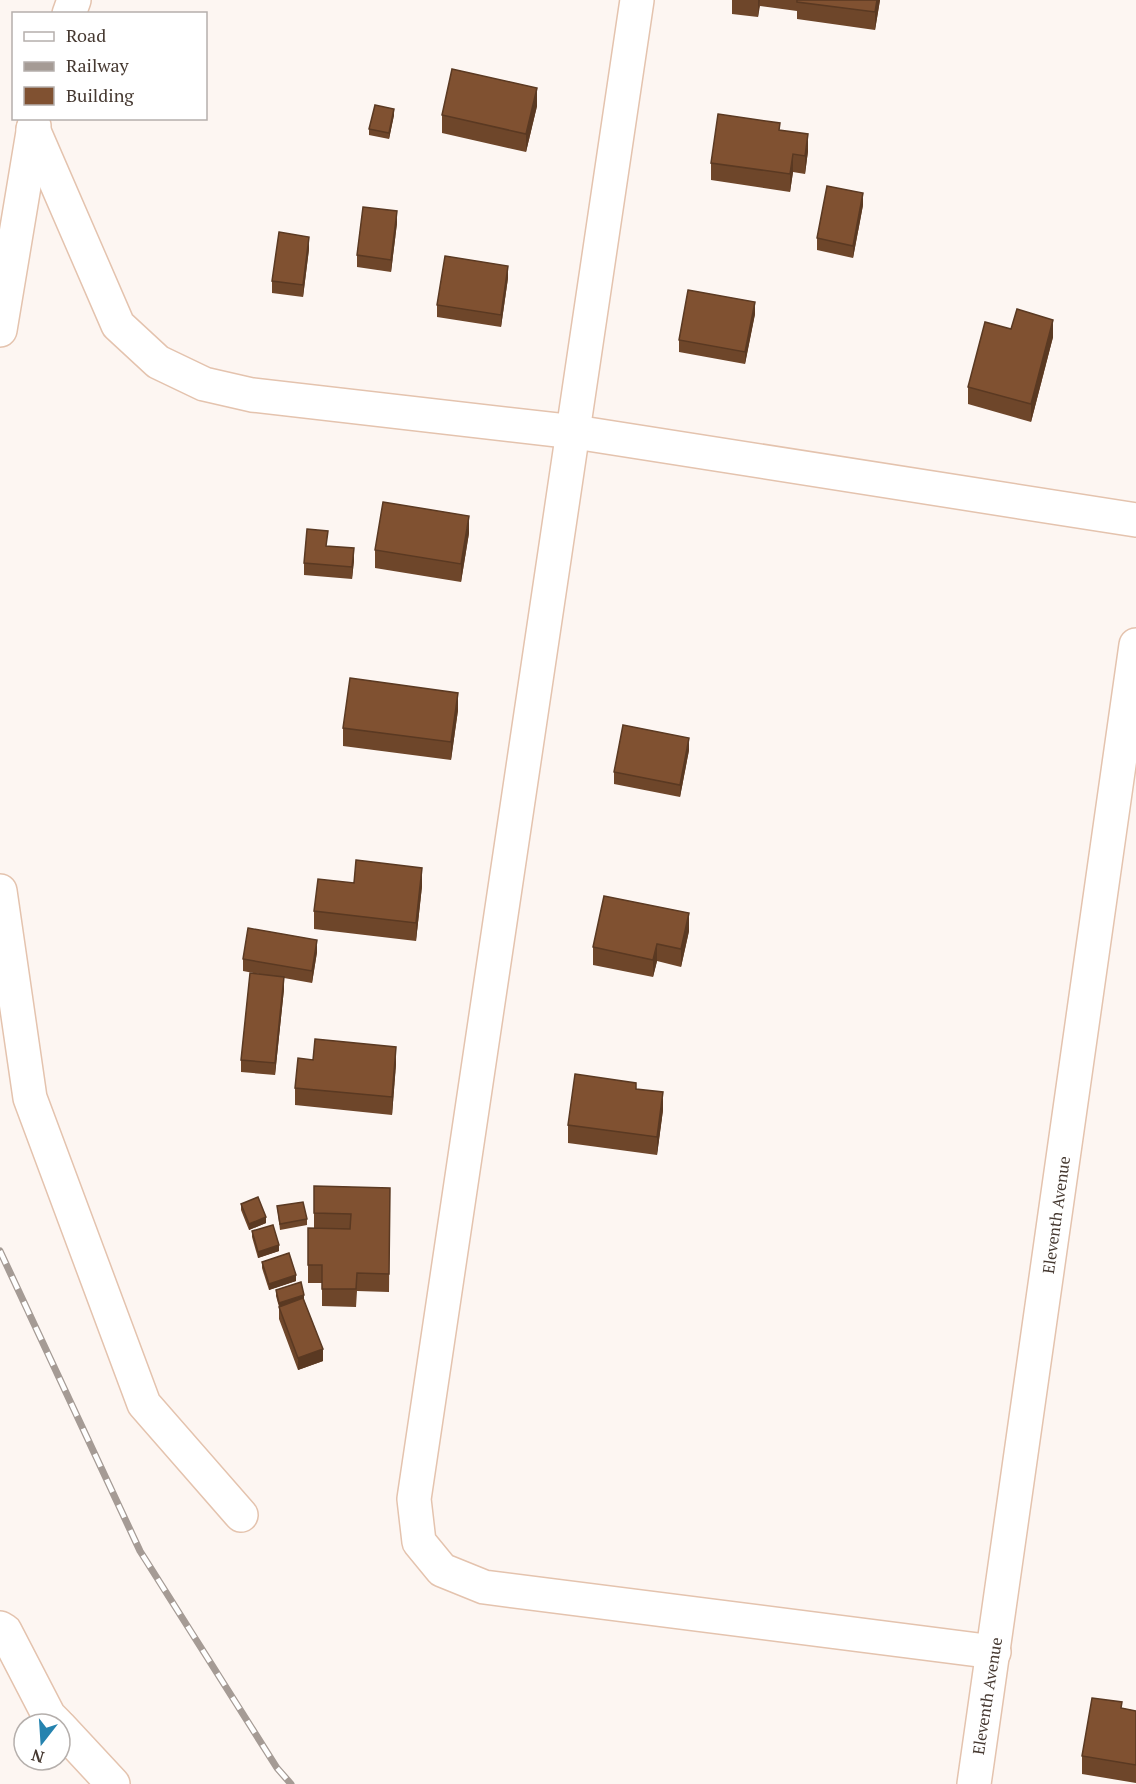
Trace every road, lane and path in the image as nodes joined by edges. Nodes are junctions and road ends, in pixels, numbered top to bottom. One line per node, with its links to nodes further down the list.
1 (637, 0): 4 (street)
2 (34, 124): 3 (street); 4 (street)
3 (0, 330)
4 (575, 432): 5 (street); 10 (street)
5 (1136, 520)
6 (1136, 645): 10 (street, Eleventh Avenue)
7 (0, 891): 8 (street)
8 (241, 1515)
9 (0, 1628): 11 (street)
10 (994, 1652): 14 (street, Eleventh Avenue)
11 (48, 1712)
12 (72, 1740): 13 (street)
13 (113, 1784)
14 (974, 1784)

